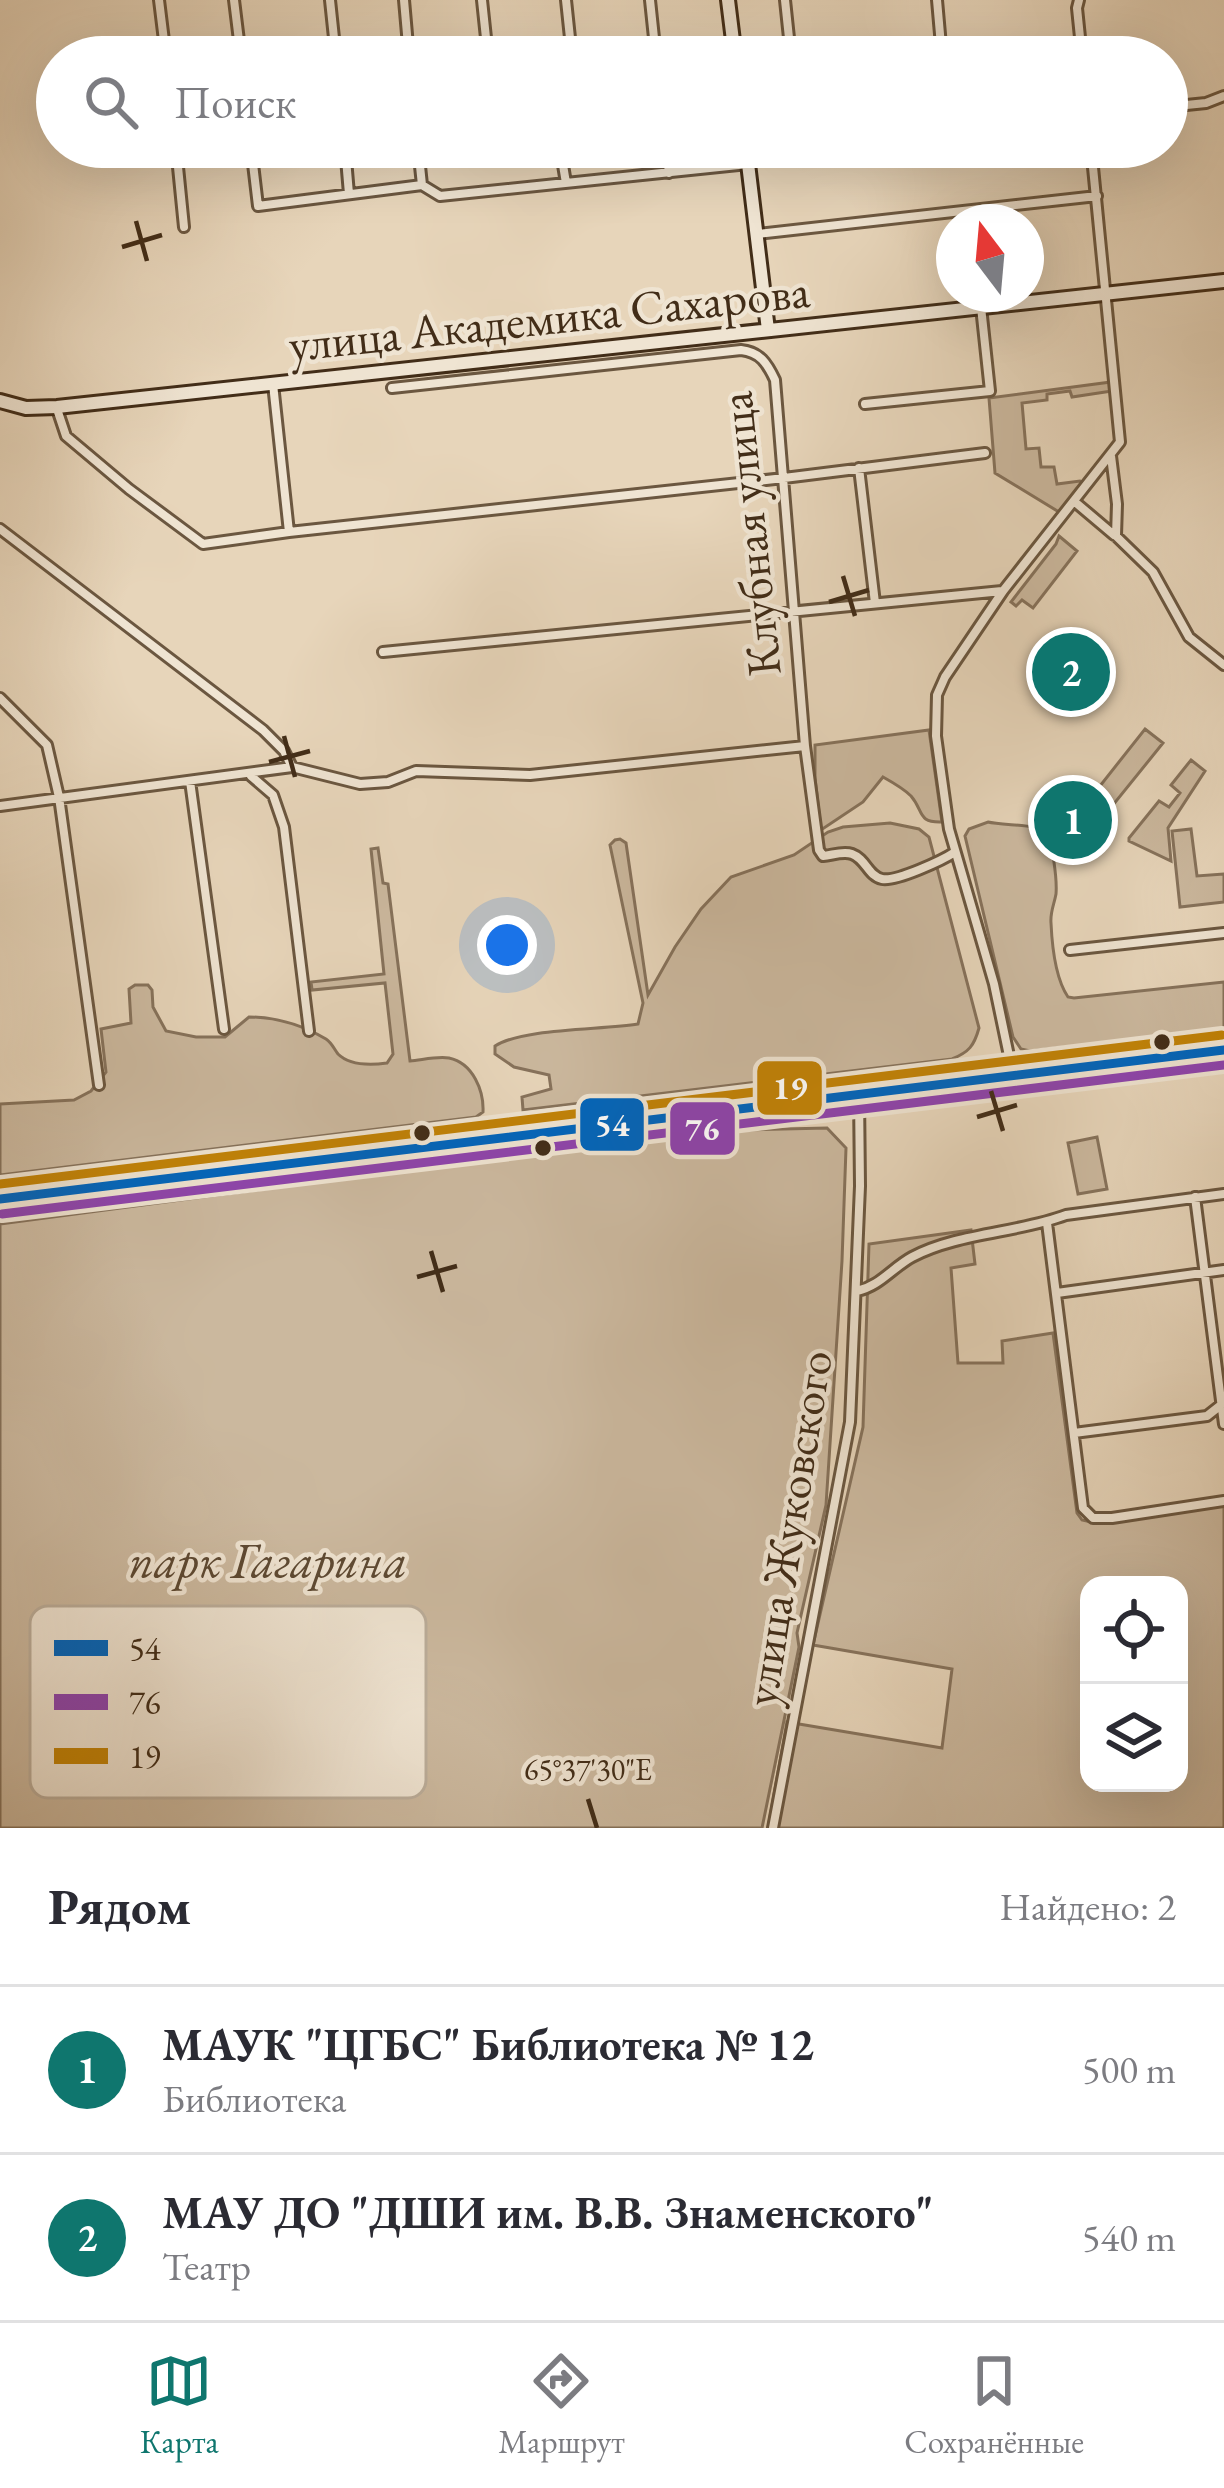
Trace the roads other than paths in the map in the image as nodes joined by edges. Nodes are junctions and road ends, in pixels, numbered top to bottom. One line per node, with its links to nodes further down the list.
1 (159, 0): 12 (street)
2 (234, 0): 13 (street)
3 (331, 0): 14 (street)
4 (404, 0): 15 (street)
5 (482, 0): 16 (street)
6 (566, 0): 17 (street)
7 (650, 0): 18 (street)
8 (728, 0): 19 (street)
9 (785, 0): 20 (street)
10 (937, 0): 21 (street)
11 (1079, 0): 22 (street)
12 (163, 36)
13 (238, 36)
14 (334, 36)
15 (407, 36)
16 (486, 36)
17 (570, 36)
18 (654, 36)
19 (732, 36)
20 (789, 36)
21 (940, 36)
22 (1080, 36)
23 (1224, 96): 24 (street)
24 (1188, 105)
25 (178, 168): 39 (street)
26 (253, 168): 37 (street)
27 (347, 168): 37 (street)
28 (420, 168): 36 (street)
29 (564, 168): 35 (street)
30 (668, 168): 34 (street)
31 (690, 168): 34 (street)
32 (749, 168): 40 (street)
33 (1094, 168): 38 (street)
34 (669, 173): 35 (street)
35 (566, 183): 36 (street)
36 (422, 185): 37 (street)
37 (350, 194)
38 (1097, 196): 40 (street); 42 (street)
39 (184, 226)
40 (757, 233): 46 (street)
41 (1224, 281): 42 (street, улица Академика Сахарова)
42 (1107, 295): 43 (street, улица Академика Сахарова); 53 (street)
43 (1044, 302)
44 (942, 312): 46 (street, улица Академика Сахарова)
45 (981, 312): 50 (street)
46 (768, 330): 47 (street, улица Академика Сахарова)
47 (273, 382): 51 (street, улица Академика Сахарова); 58 (street)
48 (392, 388): 55 (street, Клубная улица)
49 (0, 401): 51 (street, улица Академика Сахарова)
50 (865, 404)
51 (57, 407): 58 (street)
52 (985, 453): 54 (street)
53 (1111, 455): 56 (street); 59 (street)
54 (859, 469): 55 (street); 61 (street)
55 (784, 478): 58 (street); 62 (street, Клубная улица)
56 (1075, 502): 59 (street); 60 (street)
57 (0, 529): 67 (street)
58 (289, 532)
59 (1115, 536): 64 (street)
60 (1003, 591): 61 (street); 72 (street)
61 (875, 603): 62 (street)
62 (795, 610): 63 (street); 66 (street, Клубная улица)
63 (382, 652)
64 (1224, 664)
65 (0, 698): 70 (street)
66 (805, 746): 67 (street); 72 (street, Клубная улица)
67 (292, 767): 68 (street)
68 (250, 775): 69 (street); 76 (street)
69 (190, 781): 70 (street); 75 (street)
70 (59, 797): 71 (street); 79 (street)
71 (0, 806)
72 (955, 852): 78 (street)
73 (1224, 933): 74 (street)
74 (1070, 950)
75 (224, 1029)
76 (309, 1031)
77 (1224, 1050): 78 (main road)
78 (1013, 1076): 80 (main road)
79 (98, 1085)
80 (860, 1095): 83 (main road); 87 (street, улица Жуковского)
81 (1224, 1194): 82 (street)
82 (1195, 1197): 84 (street); 86 (street)
83 (0, 1198)
84 (1047, 1222): 87 (street); 88 (street)
85 (1224, 1270): 86 (street)
86 (1204, 1272): 88 (street); 89 (street)
87 (857, 1291): 94 (street, улица Жуковского)
88 (1057, 1293): 92 (street)
89 (1222, 1392): 90 (street)
90 (1221, 1405): 91 (street); 92 (street)
91 (1224, 1424)
92 (1074, 1432): 93 (street)
93 (1224, 1502)
94 (773, 1828)

